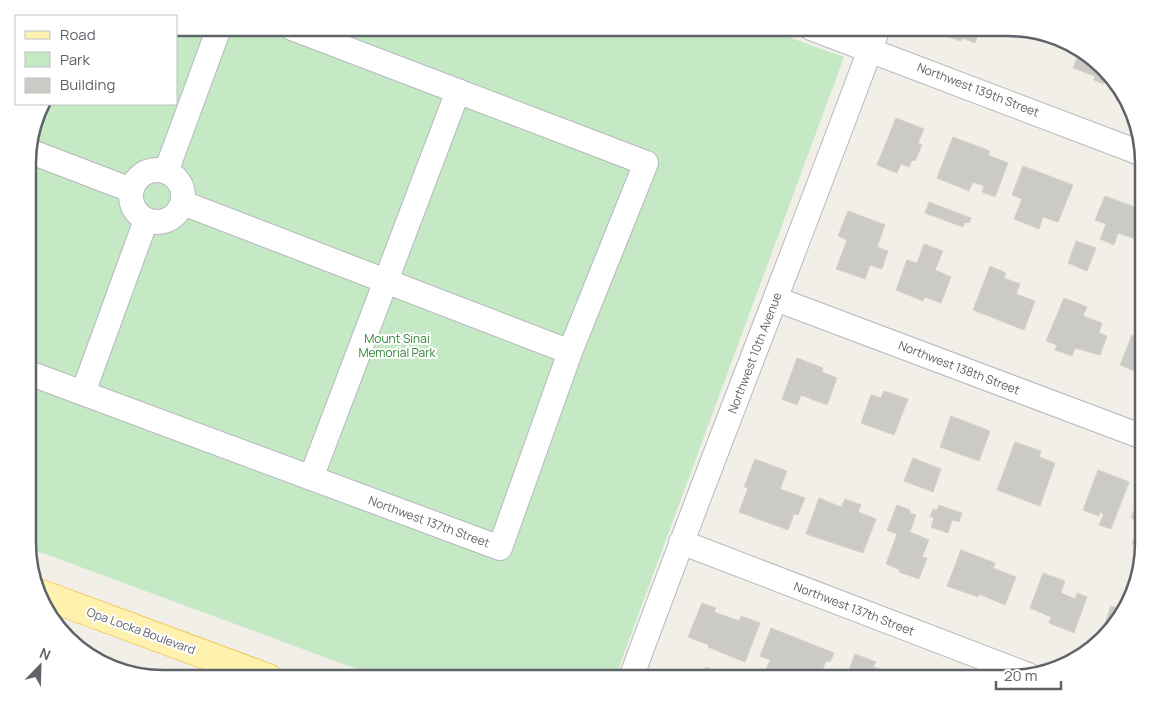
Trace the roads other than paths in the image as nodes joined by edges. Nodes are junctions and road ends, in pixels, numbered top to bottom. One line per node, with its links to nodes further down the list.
1 (216, 36): 8 (street)
2 (313, 36): 5 (street)
3 (862, 36): 4 (street, Northwest 139th Street)
4 (874, 38): 6 (street, Northwest 139th Street); 13 (street, Northwest 10th Avenue)
5 (458, 91): 12 (street); 14 (street, Northwest 137th Street)
6 (1133, 150)
7 (37, 154): 9 (street)
8 (166, 172): 9 (street); 10 (street)
9 (131, 190): 11 (street)
10 (183, 203): 11 (street); 12 (street)
11 (146, 220): 16 (street)
12 (386, 281): 14 (street); 18 (street)
13 (776, 299): 17 (street, Northwest 138th Street); 19 (street, Northwest 10th Avenue)
14 (570, 352): 18 (street, Northwest 137th Street)
15 (36, 376): 16 (street, Northwest 137th Street)
16 (83, 393): 18 (street, Northwest 137th Street)
17 (1134, 434)
18 (311, 478)
19 (681, 542): 21 (street, Northwest 10th Avenue); 22 (street, Northwest 137th Street)
20 (48, 597): 23 (main road, Opa Locka Boulevard)
21 (634, 669)
22 (1012, 669)
23 (246, 670)

